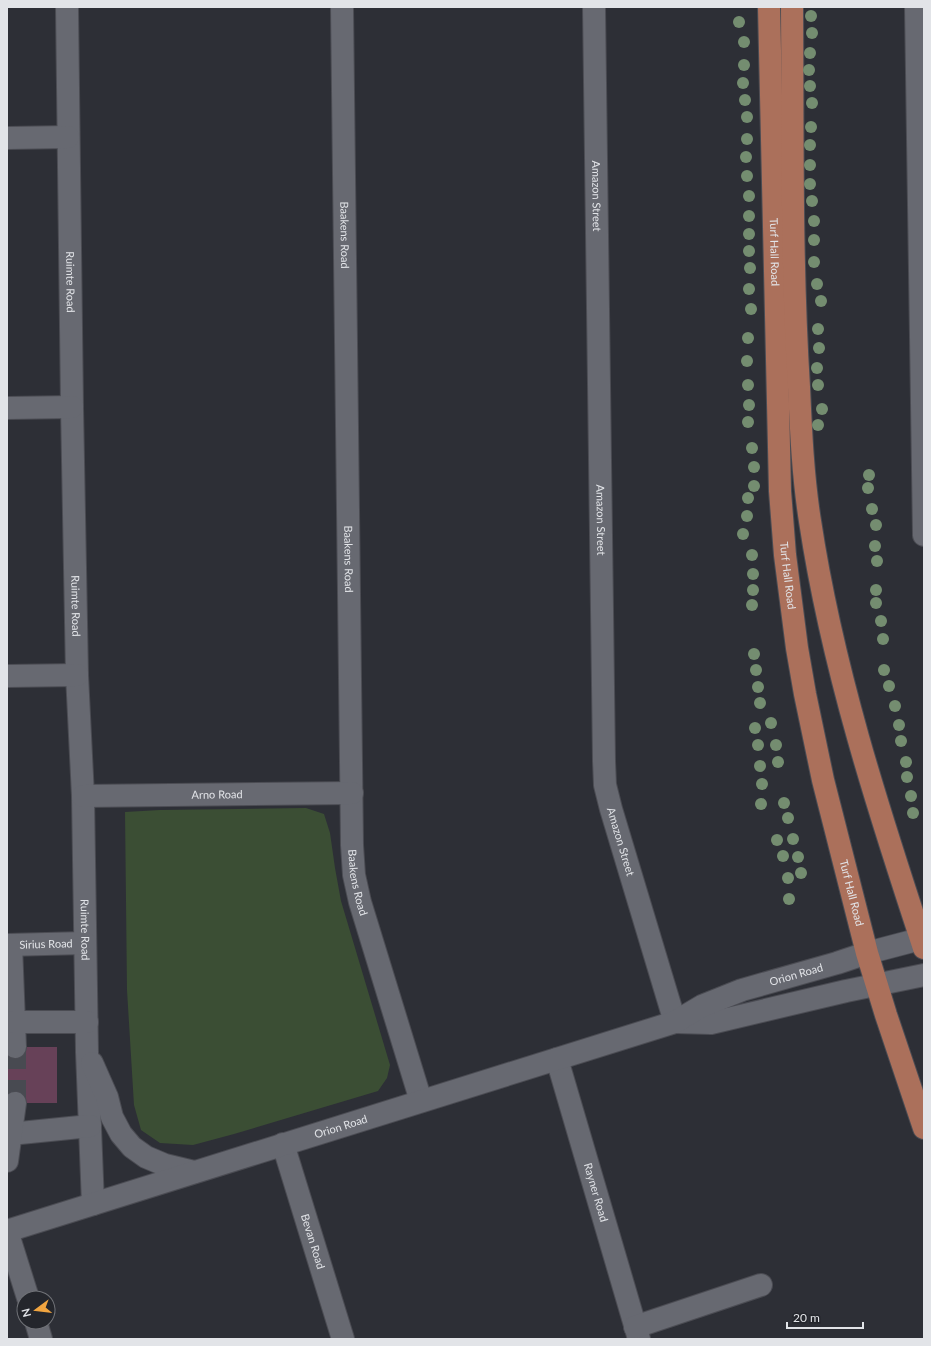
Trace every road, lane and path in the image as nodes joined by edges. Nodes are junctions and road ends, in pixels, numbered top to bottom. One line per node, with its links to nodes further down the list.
1 (67, 7): 7 (street, Ruimte Road)
2 (342, 7): 14 (street, Baakens Road)
3 (594, 7): 24 (street, Amazon Street)
4 (769, 7): 19 (main road, Turf Hall Road)
5 (792, 7): 16 (main road, Turf Hall Road)
6 (916, 7): 11 (street)
7 (68, 137): 8 (street); 9 (street, Ruimte Road)
8 (7, 138)
9 (72, 407): 10 (street); 12 (street, Ruimte Road)
10 (7, 408)
11 (924, 534)
12 (77, 675): 13 (street); 15 (street, Ruimte Road)
13 (7, 676)
14 (352, 793): 15 (street, Arno Road); 28 (street, Baakens Road)
15 (83, 796): 17 (street, Ruimte Road)
16 (923, 942): 19 (street, Orion Road)
17 (85, 943): 18 (street, Sirius Road); 23 (street, Ruimte Road)
18 (9, 945): 22 (street)
19 (867, 953): 21 (main road, Turf Hall Road); 24 (street, Orion Road)
20 (924, 975): 21 (street, Orion Road)
21 (877, 985): 24 (street, Orion Road); 31 (main road, Turf Hall Road)
22 (13, 1022): 23 (street); 25 (street)
23 (87, 1022): 26 (street, Ruimte Road)
24 (676, 1022): 27 (street, Orion Road)
25 (15, 1046)
26 (87, 1052): 30 (street, Ruimte Road); 35 (street)
27 (557, 1059): 28 (street, Orion Road); 40 (street, Rayner Road)
28 (421, 1101): 33 (street, Orion Road)
29 (15, 1103): 32 (street)
30 (90, 1126): 32 (street); 36 (street, Ruimte Road)
31 (924, 1128)
32 (10, 1134): 34 (street)
33 (283, 1144): 35 (street, Orion Road); 41 (street, Bevan Road)
34 (7, 1161)
35 (195, 1172): 36 (street, Orion Road)
36 (93, 1204): 37 (street, Orion Road)
37 (7, 1231): 39 (street)
38 (761, 1285): 40 (street, Rayner Road)
39 (25, 1290)
40 (637, 1333)
41 (343, 1339)

